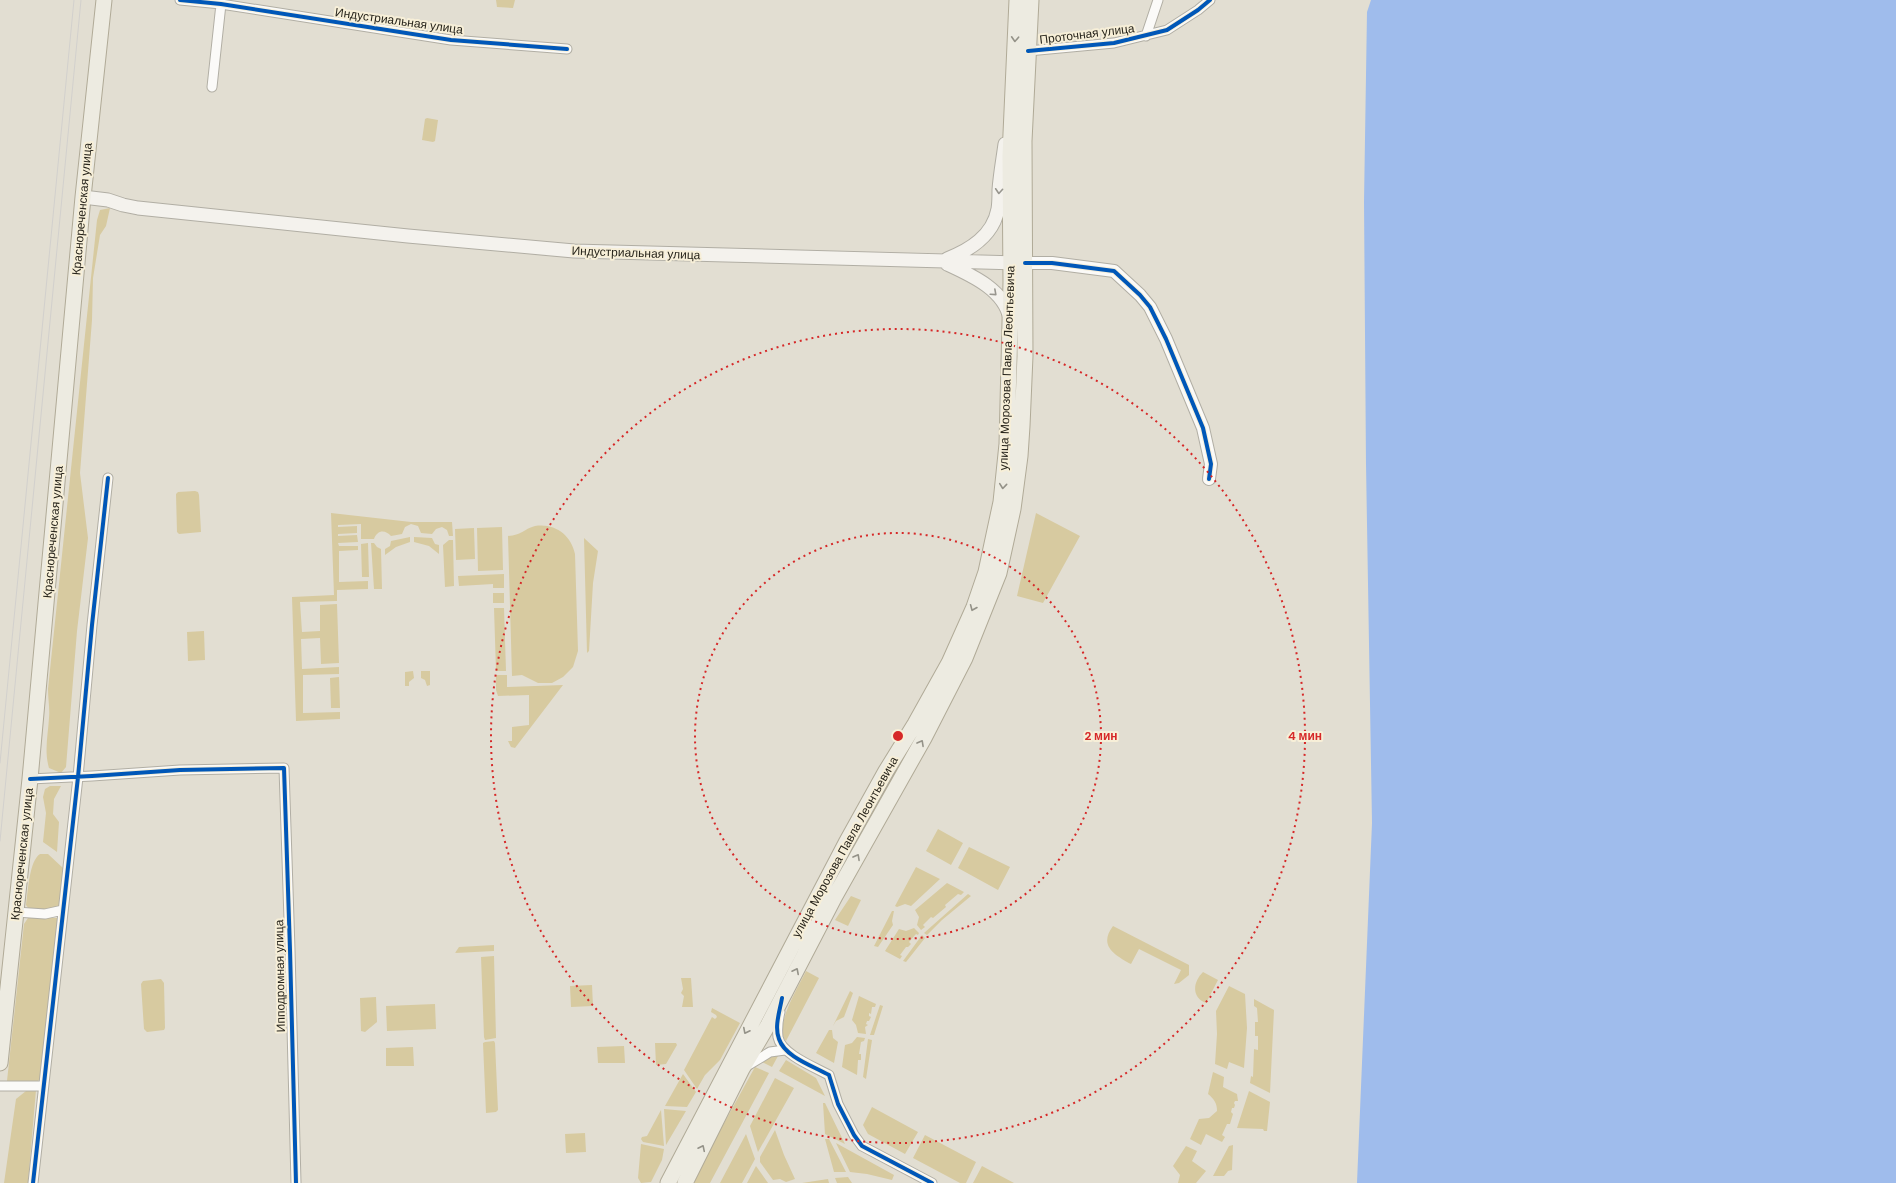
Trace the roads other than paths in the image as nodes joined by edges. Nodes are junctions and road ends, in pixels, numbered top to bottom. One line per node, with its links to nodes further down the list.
1 (104, 0): 13 (main road, Краснореченская улица)
2 (180, 0): 7 (street, Индустриальная улица)
3 (1017, 0): 12 (main road, улица Морозова Павла Леонтьевича, one-way to 12)
4 (1031, 0): 10 (main road, улица Морозова Павла Леонтьевича)
5 (1158, 0): 8 (street)
6 (1210, 0): 8 (street, Проточная улица)
7 (221, 4): 9 (street, Индустриальная улица); 11 (street)
8 (1146, 36): 10 (street, Проточная улица)
9 (567, 49)
10 (1028, 51): 15 (main road, улица Морозова Павла Леонтьевича)
11 (212, 87)
12 (1012, 111): 14 (main road, one-way to 14); 15 (main road, улица Морозова Павла Леонтьевича)
13 (83, 197): 14 (main road, Индустриальная улица); 20 (main road, Краснореченская улица)
14 (942, 262): 15 (main road, Индустриальная улица); 16 (main road, one-way to 16)
15 (1018, 263): 16 (main road, улица Морозова Павла Леонтьевича); 18 (street); 23 (main road, улица Морозова Павла Леонтьевича, one-way to 15)
16 (1010, 350): 31 (main road, улица Морозова Павла Леонтьевича, one-way to 31)
17 (108, 478): 19 (street)
18 (1209, 479)
19 (78, 777): 20 (street); 21 (street); 30 (street, Ипподромная улица)
20 (30, 779): 22 (main road, Краснореченская улица)
21 (63, 910): 22 (street); 28 (street)
22 (16, 912): 25 (main road, Краснореченская улица)
23 (782, 998): 24 (street); 26 (main road, улица Морозова Павла Леонтьевича)
24 (785, 1050): 26 (street); 33 (street)
25 (0, 1063)
26 (742, 1069): 32 (main road, улица Морозова Павла Леонтьевича, one-way to 26)
27 (0, 1086): 28 (street)
28 (42, 1086): 29 (street)
29 (33, 1183)
30 (296, 1183)
31 (668, 1183)
32 (685, 1183)
33 (932, 1183)

